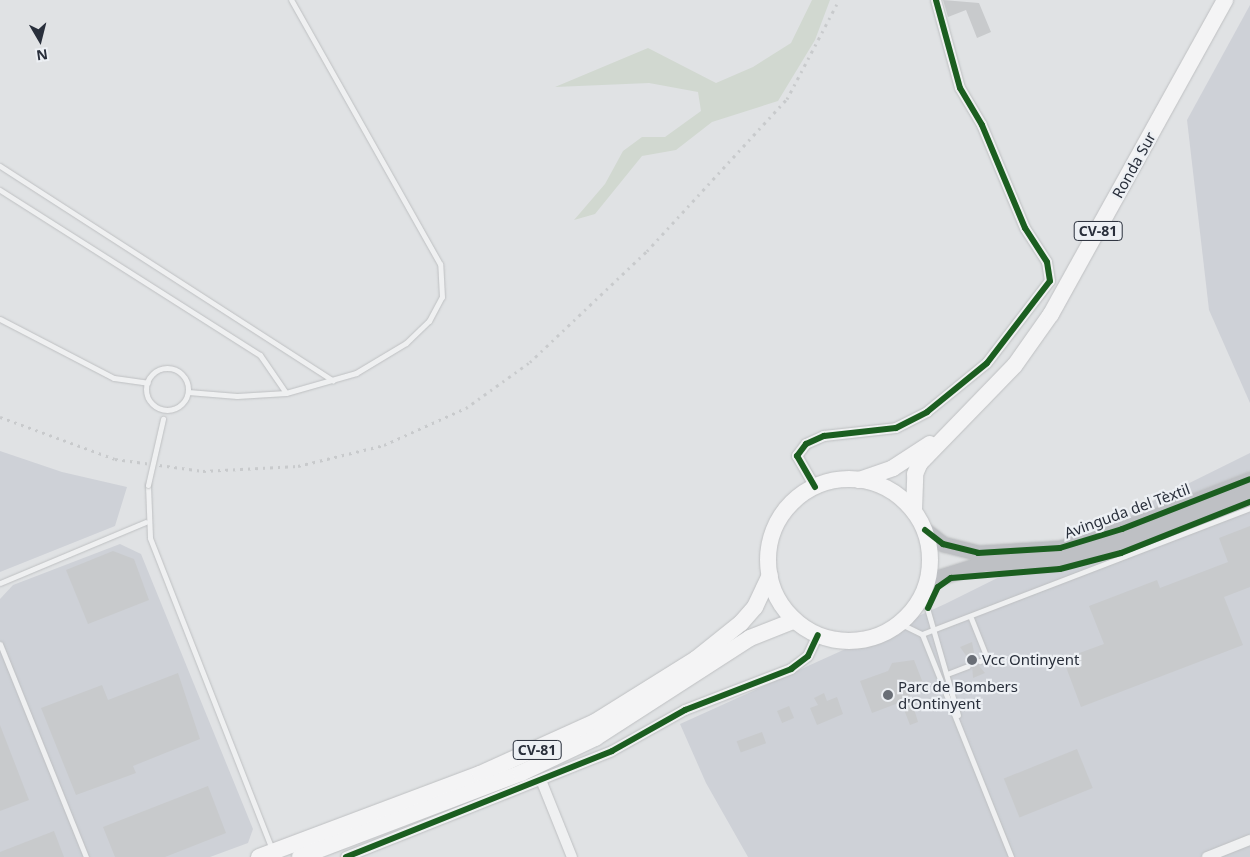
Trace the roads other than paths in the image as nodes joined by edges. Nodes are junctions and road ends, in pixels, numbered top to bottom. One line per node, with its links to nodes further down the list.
1 (291, 0): 7 (lane)
2 (936, 0): 15 (street)
3 (1225, 0): 12 (main road, Ronda Sur / CV-81)
4 (0, 166): 7 (lane)
5 (0, 190): 10 (lane)
6 (0, 320): 8 (lane)
7 (333, 381): 10 (lane)
8 (148, 383): 9 (lane); 11 (lane)
9 (188, 392): 10 (lane); 11 (lane)
10 (286, 392)
11 (164, 409): 19 (lane, bridge)
12 (939, 439): 14 (main road, Ronda Sur / CV-81); 18 (main road, Ronda Sur / CV-81)
13 (1250, 479): 20 (street, Avinguda del Tèxtil)
14 (859, 480): 15 (main road, CV-81); 18 (main road, CV-81)
15 (815, 487): 21 (main road, CV-81)
16 (1250, 494): 23 (street, Avinguda del Tèxtil)
17 (1250, 508): 24 (lane)
18 (914, 511): 20 (main road, CV-81)
19 (146, 522): 22 (lane); 37 (lane)
20 (925, 530): 23 (main road, CV-81)
21 (770, 575): 25 (main road, CV-81); 37 (main road, CV-81)
22 (0, 583)
23 (925, 588): 26 (main road, CV-81); 27 (lane)
24 (971, 618): 27 (lane); 31 (lane)
25 (792, 621): 29 (main road, CV-81); 39 (main road, CV-81)
26 (899, 623): 28 (lane); 29 (main road, CV-81)
27 (936, 632): 28 (lane); 33 (lane)
28 (922, 634): 34 (lane)
29 (818, 635): 35 (street)
30 (0, 644): 38 (lane)
31 (980, 661)
32 (968, 666): 33 (lane)
33 (947, 674): 34 (lane)
34 (962, 730): 42 (lane)
35 (541, 780): 40 (street); 41 (street)
36 (1250, 840): 43 (street)
37 (266, 854)
38 (86, 857)
39 (300, 857)
40 (346, 857)
41 (572, 857)
42 (1011, 857)
43 (1207, 857)

